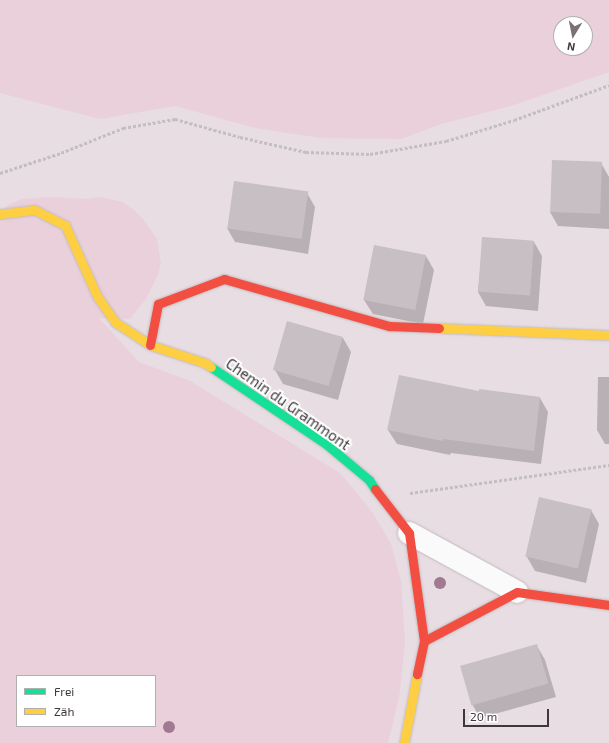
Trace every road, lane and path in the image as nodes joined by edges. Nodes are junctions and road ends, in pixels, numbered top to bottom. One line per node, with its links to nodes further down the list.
1 (609, 85): 2 (path)
2 (0, 173)
3 (0, 214): 5 (street, Chemin du Grammont)
4 (609, 335): 5 (street)
5 (150, 345): 7 (street, Chemin du Grammont)
6 (609, 465): 7 (path)
7 (382, 498): 8 (street, Chemin du Grammont)
8 (409, 533): 9 (street); 11 (street, Chemin du Grammont)
9 (517, 592): 10 (street); 11 (street)
10 (609, 605)
11 (424, 641): 12 (street, Chemin du Grammont)
12 (404, 743)

